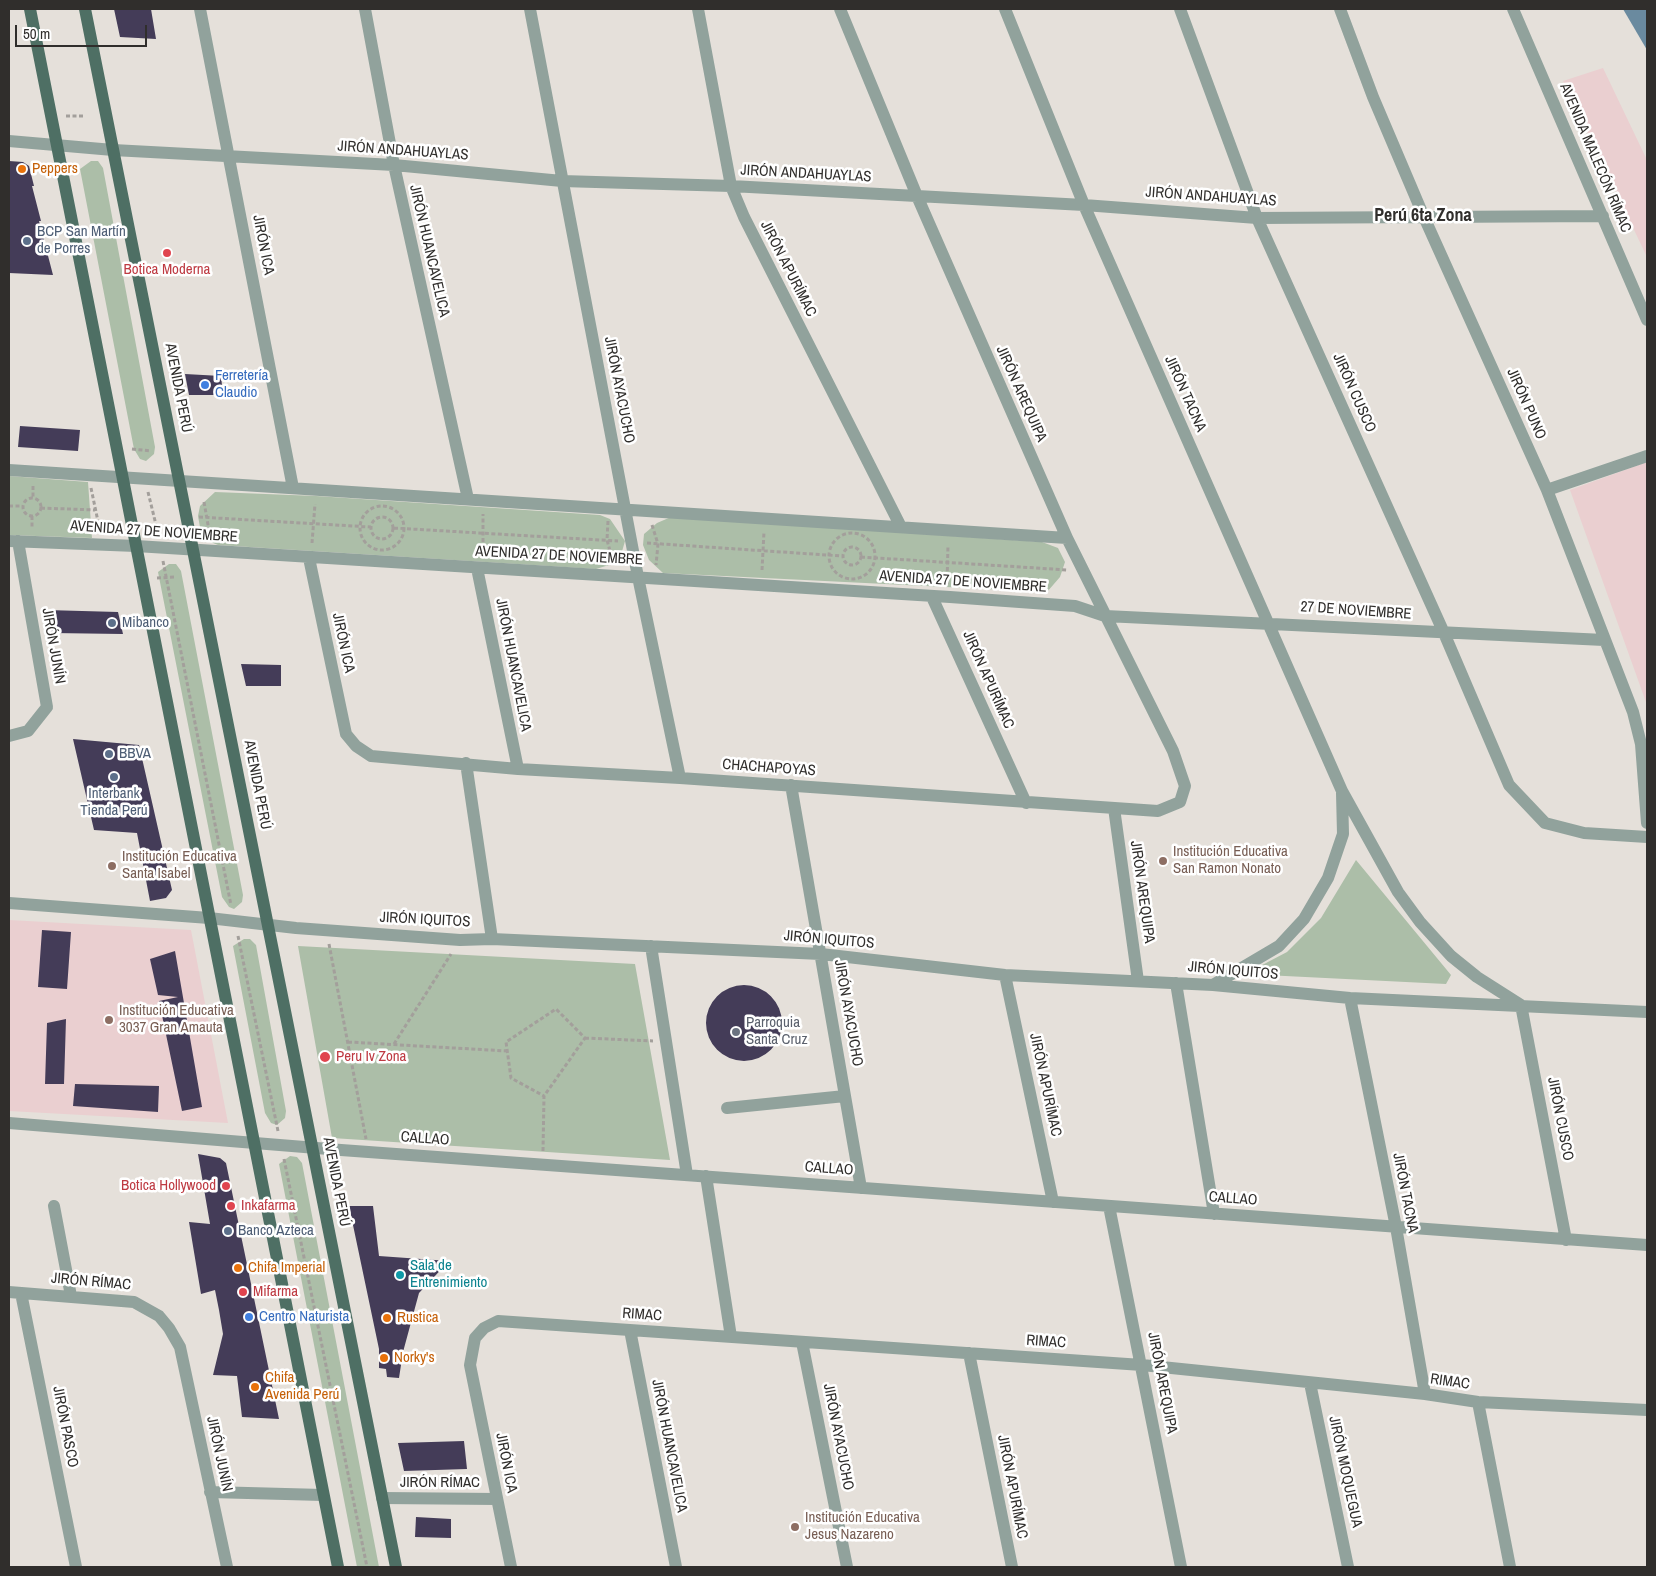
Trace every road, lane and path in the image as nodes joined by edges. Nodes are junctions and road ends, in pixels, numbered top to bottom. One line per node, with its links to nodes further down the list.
1 (30, 9): 15 (main road)
2 (85, 9): 16 (main road, AVENIDA PERÚ)
3 (200, 9): 17 (street, JIRÓN ICA)
4 (365, 9): 18 (street, JIRÓN HUANCAVELICA)
5 (530, 9): 19 (street, JIRÓN AYACUCHO)
6 (698, 9): 20 (street, JIRÓN APURÍMAC)
7 (840, 9): 21 (street, JIRÓN AREQUIPA)
8 (1004, 9): 22 (street, JIRÓN TACNA)
9 (1180, 9): 25 (street, JIRÓN CUSCO)
10 (1340, 9): 24 (street, JIRÓN PUNO)
11 (1513, 9): 23 (street, AVENIDA MALECÓN RÍMAC)
12 (58, 116): 13 (path)
13 (83, 116)
14 (9, 141): 15 (street, JIRÓN ANDAHUAYLAS)
15 (57, 145): 16 (street, JIRÓN ANDAHUAYLAS); 31 (main road)
16 (113, 150): 17 (street, JIRÓN ANDAHUAYLAS); 33 (main road, AVENIDA PERÚ)
17 (229, 157): 18 (street, JIRÓN ANDAHUAYLAS); 35 (street, JIRÓN ICA)
18 (394, 165): 19 (street, JIRÓN ANDAHUAYLAS); 38 (street, JIRÓN HUANCAVELICA)
19 (562, 181): 20 (street, JIRÓN ANDAHUAYLAS); 45 (street, JIRÓN AYACUCHO)
20 (731, 186): 21 (street, JIRÓN ANDAHUAYLAS); 54 (street, JIRÓN APURÍMAC)
21 (917, 196): 22 (street, JIRÓN ANDAHUAYLAS); 55 (street, JIRÓN AREQUIPA)
22 (1084, 205): 25 (street, JIRÓN ANDAHUAYLAS); 79 (street, JIRÓN TACNA)
23 (1603, 216): 24 (street, JIRÓN ANDAHUAYLAS); 26 (street, AVENIDA MALECÓN RÍMAC)
24 (1424, 217): 25 (street, JIRÓN ANDAHUAYLAS); 36 (street, JIRÓN PUNO)
25 (1257, 218): 80 (street, JIRÓN CUSCO)
26 (1647, 320)
27 (129, 449): 28 (path)
28 (151, 450)
29 (1647, 456): 36 (street)
30 (9, 470): 31 (street)
31 (122, 476): 32 (street); 60 (main road)
32 (145, 478): 33 (street); 61 (path)
33 (179, 479): 35 (street); 48 (main road, AVENIDA PERÚ)
34 (91, 484): 46 (path)
35 (293, 488): 38 (street)
36 (1547, 490): 81 (street, JIRÓN PUNO)
37 (316, 496): 50 (path)
38 (468, 499): 44 (street)
39 (204, 502): 49 (path)
40 (9, 506): 41 (path)
41 (22, 506): 42 (path); 42 (path)
42 (41, 508): 46 (path)
43 (484, 508): 67 (path)
44 (608, 508): 45 (street); 69 (path)
45 (625, 509): 47 (street); 72 (street, JIRÓN AYACUCHO)
46 (95, 510): 56 (path)
47 (648, 511): 54 (street); 74 (path)
48 (186, 515): 49 (path); 62 (main road, AVENIDA PERÚ)
49 (207, 518): 50 (path); 58 (path)
50 (314, 523): 52 (path); 63 (path)
51 (764, 524): 75 (path)
52 (360, 526): 52 (path); 53 (path)
53 (371, 527): 53 (path)
54 (901, 527): 55 (street)
55 (1067, 538): 68 (street, JIRÓN AREQUIPA)
56 (101, 539)
57 (13, 541): 60 (street, AVENIDA 27 DE NOVIEMBRE); 83 (street, JIRÓN JUNÍN)
58 (212, 541)
59 (948, 544): 66 (path)
60 (136, 546): 61 (street, AVENIDA 27 DE NOVIEMBRE); 95 (main road)
61 (161, 548): 62 (street, AVENIDA 27 DE NOVIEMBRE); 70 (path)
62 (194, 550): 63 (street, AVENIDA 27 DE NOVIEMBRE); 97 (main road, AVENIDA PERÚ)
63 (310, 555): 67 (street, AVENIDA 27 DE NOVIEMBRE); 82 (street, JIRÓN ICA)
64 (861, 557): 64 (path); 65 (path)
65 (874, 557): 65 (path); 66 (path)
66 (948, 562): 68 (path); 76 (path)
67 (480, 565): 69 (street, AVENIDA 27 DE NOVIEMBRE); 85 (street, JIRÓN HUANCAVELICA)
68 (1083, 571): 78 (street, JIRÓN AREQUIPA)
69 (618, 576): 72 (street, AVENIDA 27 DE NOVIEMBRE)
70 (166, 577): 71 (path); 73 (path); 96 (path)
71 (176, 577)
72 (638, 577): 74 (street, AVENIDA 27 DE NOVIEMBRE); 86 (street, JIRÓN AYACUCHO)
73 (152, 578)
74 (655, 578): 77 (street, AVENIDA 27 DE NOVIEMBRE)
75 (762, 579)
76 (946, 590)
77 (932, 597): 78 (street, AVENIDA 27 DE NOVIEMBRE); 90 (street, JIRÓN APURÍMAC)
78 (1105, 616): 79 (street, 27 DE NOVIEMBRE); 88 (street, JIRÓN AREQUIPA)
79 (1268, 622): 80 (street, 27 DE NOVIEMBRE); 89 (street, JIRÓN TACNA)
80 (1444, 633): 81 (street, 27 DE NOVIEMBRE); 93 (street, JIRÓN CUSCO)
81 (1604, 640): 92 (street, JIRÓN PUNO)
82 (346, 734): 84 (street, CHACHAPOYAS)
83 (9, 736)
84 (466, 763): 85 (street, CHACHAPOYAS); 99 (street)
85 (518, 769): 86 (street, CHACHAPOYAS)
86 (680, 778): 87 (street, CHACHAPOYAS)
87 (791, 786): 90 (street, CHACHAPOYAS); 102 (street, JIRÓN AYACUCHO)
88 (1185, 786): 91 (street, CHACHAPOYAS)
89 (1342, 791): 106 (street, JIRÓN TACNA); 108 (street, JIRÓN TACNA)
90 (1026, 804): 91 (street, CHACHAPOYAS)
91 (1114, 808): 104 (street, JIRÓN AREQUIPA)
92 (1647, 823)
93 (1647, 838)
94 (9, 903): 95 (street, JIRÓN IQUITOS)
95 (209, 918): 96 (street, JIRÓN IQUITOS); 119 (main road)
96 (234, 920): 97 (street, JIRÓN IQUITOS); 120 (path)
97 (268, 925): 98 (street, JIRÓN IQUITOS); 121 (main road, AVENIDA PERÚ)
98 (326, 930): 100 (street, JIRÓN IQUITOS); 112 (path)
99 (492, 939): 100 (street, JIRÓN IQUITOS); 101 (street, JIRÓN IQUITOS)
100 (460, 940): 113 (path)
101 (651, 946): 102 (street, JIRÓN IQUITOS); 111 (street)
102 (821, 954): 103 (street, JIRÓN IQUITOS); 116 (street, JIRÓN AYACUCHO)
103 (1006, 975): 104 (street, JIRÓN IQUITOS); 127 (street, JIRÓN APURÍMAC)
104 (1138, 981): 105 (street, JIRÓN IQUITOS)
105 (1176, 983): 106 (street, JIRÓN IQUITOS); 130 (street)
106 (1213, 985): 107 (street, JIRÓN IQUITOS)
107 (1350, 998): 108 (street, JIRÓN IQUITOS); 131 (street, JIRÓN TACNA)
108 (1522, 1005): 109 (street, JIRÓN IQUITOS); 132 (street, JIRÓN CUSCO)
109 (1647, 1012)
110 (585, 1038): 111 (path); 114 (path); 115 (path)
111 (666, 1041): 124 (street)
112 (348, 1042): 113 (path); 122 (path)
113 (394, 1044): 114 (path)
114 (507, 1051): 115 (path)
115 (544, 1096): 123 (path)
116 (845, 1096): 117 (street); 126 (street, JIRÓN AYACUCHO)
117 (728, 1108)
118 (9, 1123): 119 (street, CALLAO)
119 (253, 1143): 120 (street, CALLAO); 148 (main road)
120 (281, 1145): 121 (street, CALLAO); 154 (path)
121 (312, 1146): 122 (street, CALLAO); 149 (main road, AVENIDA PERÚ)
122 (369, 1152): 123 (street, CALLAO)
123 (543, 1164): 124 (street, CALLAO)
124 (687, 1175): 125 (street, CALLAO)
125 (706, 1176): 126 (street, CALLAO); 137 (street)
126 (861, 1188): 127 (street, CALLAO)
127 (1053, 1202): 129 (street, CALLAO)
128 (54, 1206): 135 (street)
129 (1109, 1206): 130 (street, CALLAO); 142 (street, JIRÓN AREQUIPA)
130 (1214, 1214): 131 (street, CALLAO)
131 (1396, 1227): 132 (street, CALLAO); 144 (street, JIRÓN TACNA)
132 (1566, 1240): 133 (street, CALLAO)
133 (1647, 1246)
134 (15, 1292): 135 (street, JIRÓN RÍMAC); 151 (street, JIRÓN PASCO)
135 (71, 1296): 139 (street, JIRÓN RÍMAC)
136 (630, 1330): 137 (street, RIMAC); 141 (street, RIMAC); 157 (street, JIRÓN HUANCAVELICA)
137 (731, 1337): 138 (street, RIMAC)
138 (802, 1342): 140 (street, RIMAC); 158 (street, JIRÓN AYACUCHO)
139 (180, 1346): 147 (street, JIRÓN JUNÍN)
140 (969, 1354): 142 (street, RIMAC); 159 (street, JIRÓN APURÍMAC)
141 (470, 1365): 150 (street, JIRÓN ICA)
142 (1142, 1366): 143 (street, RIMAC); 160 (street, JIRÓN AREQUIPA)
143 (1310, 1383): 144 (street, RIMAC); 161 (street, JIRÓN MOQUEGUA)
144 (1425, 1394): 145 (street, RIMAC)
145 (1478, 1402): 146 (street, RIMAC); 162 (street)
146 (1647, 1410)
147 (210, 1492): 148 (street); 152 (street, JIRÓN JUNÍN)
148 (323, 1495): 153 (main road)
149 (382, 1498): 150 (street, JIRÓN RÍMAC); 155 (main road, AVENIDA PERÚ)
150 (497, 1499): 156 (street, JIRÓN ICA)
151 (76, 1567)
152 (227, 1567)
153 (338, 1567)
154 (367, 1567)
155 (396, 1567)
156 (511, 1567)
157 (676, 1567)
158 (847, 1567)
159 (1012, 1567)
160 (1181, 1567)
161 (1348, 1567)
162 (1510, 1567)

